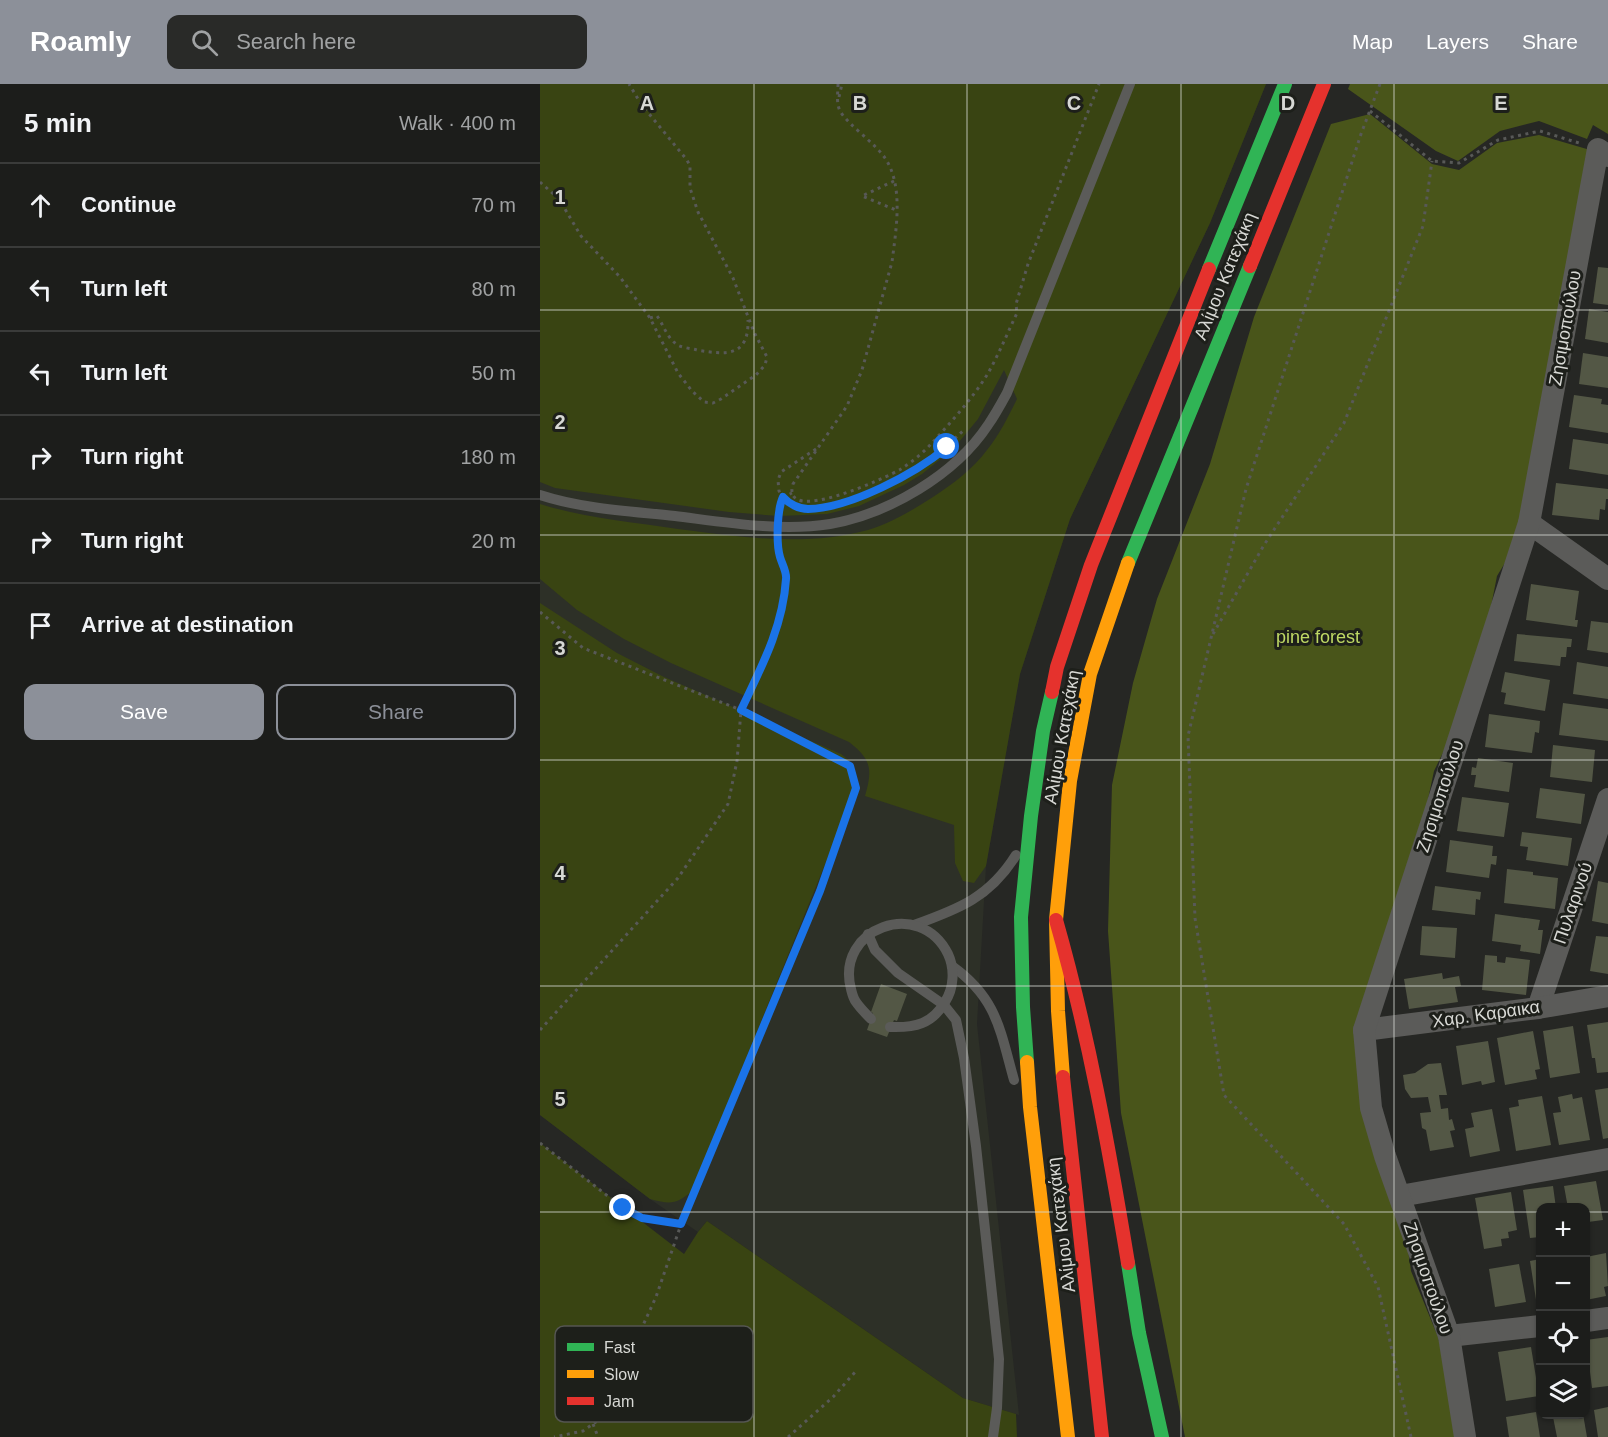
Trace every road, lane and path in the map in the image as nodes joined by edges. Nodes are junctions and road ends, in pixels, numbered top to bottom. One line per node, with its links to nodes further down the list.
1 (629, 84): 15 (path)
2 (840, 84): 11 (path)
3 (1099, 84): 20 (path)
4 (1130, 84): 24 (lane)
5 (1285, 84): 30 (main road, Αλίμου Κατεχάκη)
6 (1324, 84): 31 (main road, Αλίμου Κατεχάκη)
7 (1380, 84): 8 (path)
8 (1370, 110): 10 (path); 27 (path)
9 (1603, 153): 10 (path); 23 (street, Ζησιμοπούλου)
10 (1432, 161): 27 (path)
11 (894, 181): 13 (path); 13 (path)
12 (540, 182): 16 (path)
13 (896, 210): 19 (path)
14 (1024, 309): 17 (path)
15 (748, 315): 16 (path); 16 (path)
16 (650, 318)
17 (1020, 319)
18 (970, 423): 22 (path)
19 (820, 446): 20 (path); 22 (path)
20 (792, 493): 22 (path)
21 (540, 495): 24 (lane)
22 (783, 497): 24 (path)
23 (1529, 523): 25 (street); 41 (street, Ζησιμοπούλου)
24 (779, 526): 28 (path)
25 (1608, 579)
26 (540, 612): 28 (path)
27 (1211, 638): 62 (path)
28 (741, 710): 40 (path); 46 (path)
29 (1608, 799): 37 (street, Πυλαρινού)
30 (1031, 816): 32 (lane); 43 (main road, Αλίμου Κατεχάκη)
31 (1056, 920): 60 (main road, Αλίμου Κατεχάκη); 61 (main road)
32 (914, 925): 33 (lane); 34 (lane)
33 (868, 934): 36 (lane); 38 (lane)
34 (952, 966): 36 (lane); 43 (lane)
35 (1608, 996): 37 (street, Χαρ. Καραικα)
36 (944, 1005): 39 (lane); 58 (lane)
37 (1538, 1008): 41 (street, Χαρ. Καραικα)
38 (871, 1019)
39 (890, 1027)
40 (540, 1030)
41 (1364, 1030): 45 (street, Ζησιμοπούλου)
42 (540, 1143): 46 (path)
43 (1036, 1153): 59 (main road, Αλίμου Κατεχάκη)
44 (1608, 1159): 45 (street)
45 (1400, 1196): 51 (street, Ζησιμοπούλου)
46 (681, 1224): 49 (path)
47 (1608, 1318): 48 (street)
48 (1590, 1320)
49 (643, 1326)
50 (1536, 1326): 51 (street)
51 (1449, 1336): 63 (street, Ζησιμοπούλου)
52 (856, 1371): 57 (path)
53 (596, 1422): 54 (path)
54 (593, 1424): 55 (path); 56 (path)
55 (554, 1437)
56 (598, 1437)
57 (788, 1437)
58 (993, 1437)
59 (1068, 1437)
60 (1102, 1437)
61 (1162, 1437)
62 (1412, 1437)
63 (1465, 1437)

